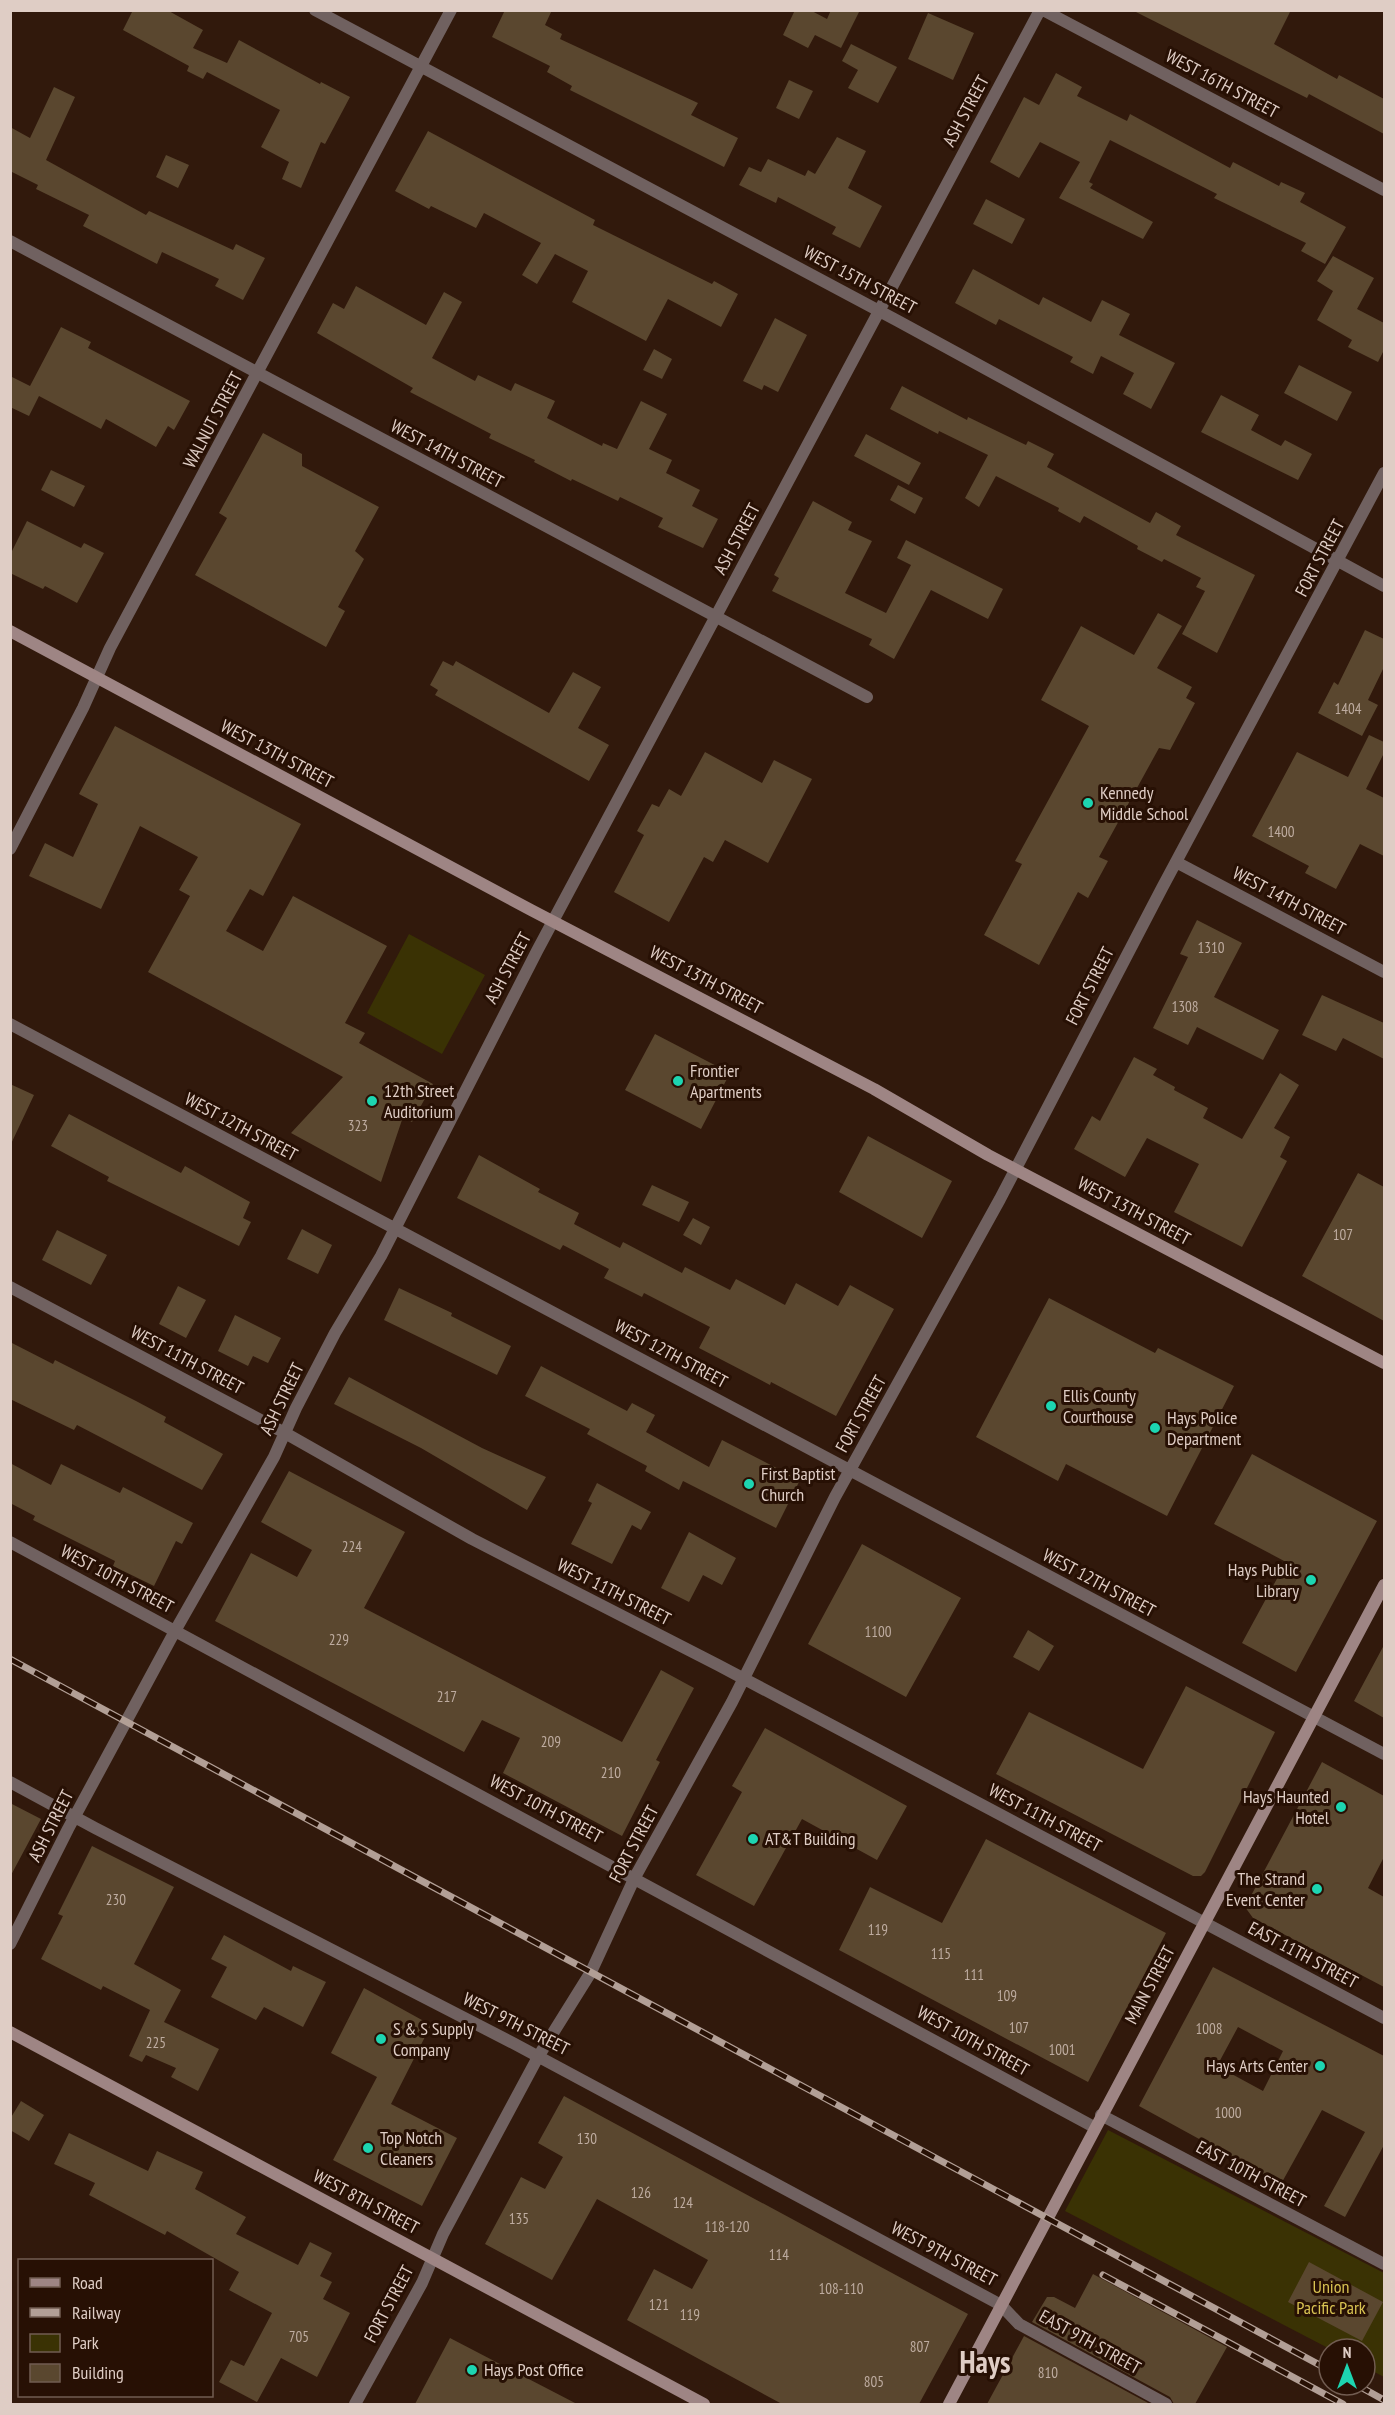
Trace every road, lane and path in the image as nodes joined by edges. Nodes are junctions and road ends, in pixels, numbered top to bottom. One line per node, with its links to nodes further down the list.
1 (315, 10): 4 (street, WEST 15TH STREET)
2 (452, 10): 4 (street, WALNUT STREET)
3 (1042, 10): 5 (street, WEST 16TH STREET); 7 (street, ASH STREET)
4 (422, 68): 7 (street, WEST 15TH STREET); 8 (street, WALNUT STREET)
5 (1384, 190)
6 (10, 241): 8 (street, WEST 14TH STREET)
7 (879, 311): 10 (street, WEST 15TH STREET); 12 (street, ASH STREET)
8 (258, 372): 12 (street, WEST 14TH STREET); 14 (street, WALNUT STREET)
9 (1384, 473): 10 (street, FORT STREET)
10 (1339, 561): 11 (street, WEST 15TH STREET); 17 (street, FORT STREET)
11 (1384, 586)
12 (716, 617): 15 (street, WEST 14TH STREET); 18 (street, ASH STREET)
13 (10, 631): 14 (street, WEST 13TH STREET)
14 (98, 676): 16 (street, WALNUT STREET); 18 (street, WEST 13TH STREET)
15 (867, 697)
16 (10, 849)
17 (1176, 862): 19 (street, WEST 14TH STREET); 21 (street, FORT STREET)
18 (554, 920): 21 (street, WEST 13TH STREET); 22 (street, ASH STREET)
19 (1384, 972)
20 (10, 1024): 22 (street, WEST 12TH STREET)
21 (1016, 1168): 24 (street, WEST 13TH STREET); 26 (street, FORT STREET)
22 (394, 1228): 25 (street, ASH STREET); 26 (street, WEST 12TH STREET)
23 (10, 1287): 25 (street, WEST 11TH STREET)
24 (1384, 1364)
25 (285, 1433): 29 (street, ASH STREET); 30 (street, WEST 11TH STREET)
26 (850, 1470): 30 (street, FORT STREET); 31 (street, WEST 12TH STREET)
27 (10, 1542): 29 (street, WEST 10TH STREET)
28 (1384, 1585): 31 (street, MAIN STREET)
29 (175, 1631): 34 (street, ASH STREET); 35 (street, WEST 10TH STREET)
30 (744, 1680): 35 (street, FORT STREET); 36 (street, WEST 11TH STREET)
31 (1314, 1717): 32 (street, WEST 12TH STREET); 36 (street, MAIN STREET)
32 (1384, 1754)
33 (10, 1782): 34 (street, WEST 9TH STREET)
34 (75, 1817): 37 (street, ASH STREET); 40 (street, WEST 9TH STREET)
35 (635, 1877): 40 (street, FORT STREET); 42 (street, WEST 10TH STREET)
36 (1204, 1923): 38 (street, EAST 11TH STREET); 41 (street, MAIN STREET)
37 (10, 1944)
38 (1384, 2019)
39 (10, 2032): 43 (street, WEST 8TH STREET)
40 (538, 2056): 43 (street, FORT STREET); 45 (street, WEST 9TH STREET)
41 (1101, 2115): 42 (street, MAIN STREET); 44 (street, EAST 10TH STREET)
42 (1094, 2127): 45 (street, MAIN STREET)
43 (433, 2259): 46 (street, FORT STREET); 47 (street, WEST 8TH STREET)
44 (1384, 2264)
45 (1001, 2305): 48 (street, MAIN STREET); 49 (street, EAST 9TH STREET)
46 (355, 2404)
47 (704, 2404)
48 (949, 2404)
49 (1166, 2404)

